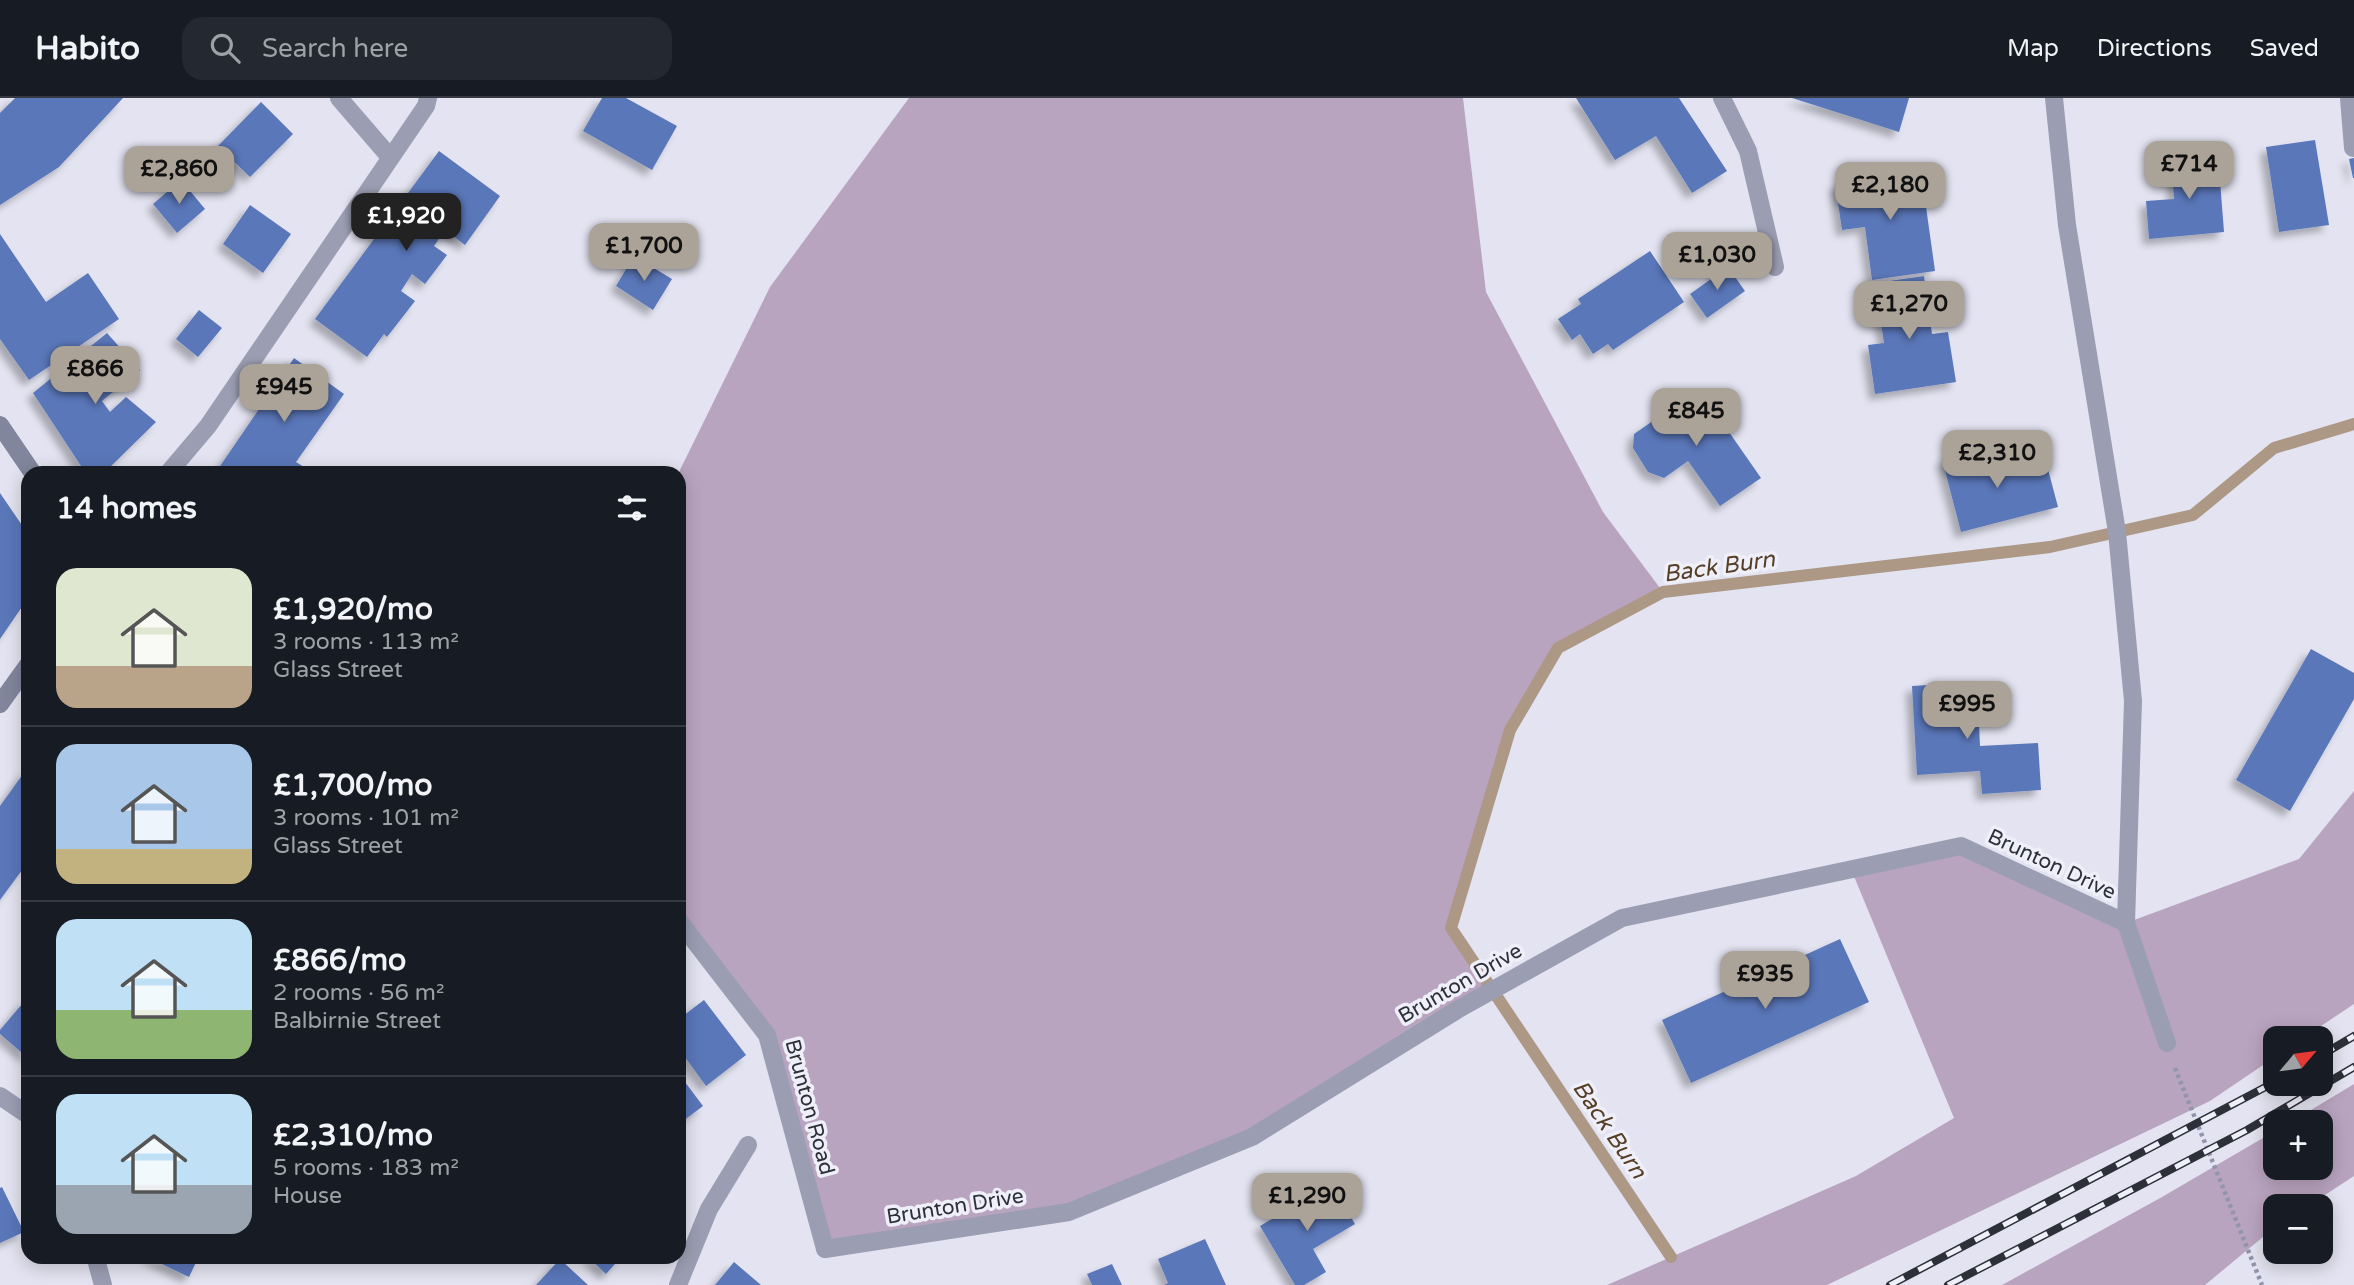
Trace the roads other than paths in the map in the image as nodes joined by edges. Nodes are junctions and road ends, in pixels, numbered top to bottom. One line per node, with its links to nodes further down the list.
1 (339, 98): 7 (street)
2 (428, 98): 7 (street)
3 (1723, 98): 8 (street)
4 (2054, 98): 14 (street)
5 (2349, 98): 6 (street)
6 (2353, 148)
7 (389, 156): 11 (street)
8 (1775, 267)
9 (0, 425): 10 (main road)
10 (29, 466)
11 (174, 466)
12 (21, 675): 13 (main road)
13 (0, 704)
14 (2126, 923): 16 (street); 20 (street, Brunton Drive)
15 (686, 930): 20 (street, Brunton Road)
16 (2167, 1042)
17 (0, 1096): 18 (street)
18 (21, 1110)
19 (748, 1145): 23 (street)
20 (825, 1249)
21 (96, 1264): 22 (street)
22 (103, 1285)
23 (678, 1285)

